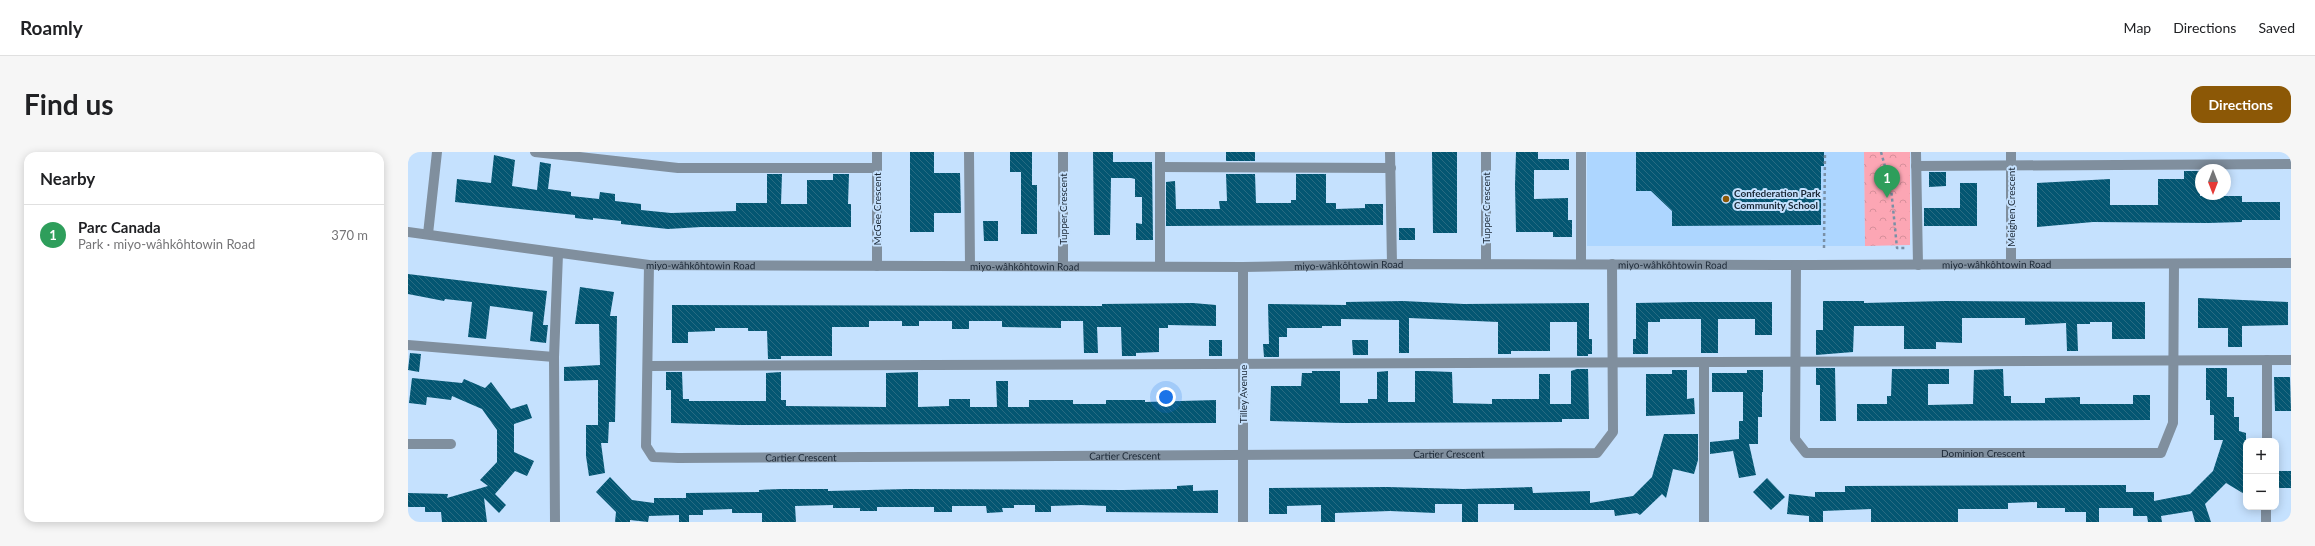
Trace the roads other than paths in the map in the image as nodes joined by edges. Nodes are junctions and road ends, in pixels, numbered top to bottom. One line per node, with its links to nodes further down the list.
1 (436, 152): 19 (street)
2 (535, 152): 16 (street)
3 (877, 152): 16 (street, McGee Crescent)
4 (969, 152): 32 (street)
5 (1063, 152): 33 (street, Tupper Crescent)
6 (1160, 152): 15 (street)
7 (1390, 152): 17 (street)
8 (1486, 152): 24 (street, Tupper Crescent)
9 (1582, 152): 25 (street)
10 (1916, 152): 14 (street)
11 (2011, 152): 13 (street, Meighen Crescent)
12 (2291, 164): 13 (street)
13 (2011, 165): 14 (street); 21 (street, Meighen Crescent)
14 (1916, 166): 30 (street)
15 (1160, 167): 17 (street); 34 (street)
16 (877, 168): 31 (street, McGee Crescent)
17 (1391, 168): 23 (street)
18 (408, 232): 19 (street, miyo-wâhkôhtowin Road)
19 (428, 234): 20 (street, miyo-wâhkôhtowin Road)
20 (558, 254): 28 (street, miyo-wâhkôhtowin Road); 37 (street)
21 (2011, 263): 27 (street, miyo-wâhkôhtowin Road); 30 (street, miyo-wâhkôhtowin Road)
22 (2291, 263): 27 (street, miyo-wâhkôhtowin Road)
23 (1392, 264): 24 (street, miyo-wâhkôhtowin Road); 35 (street, miyo-wâhkôhtowin Road)
24 (1486, 264): 25 (street, miyo-wâhkôhtowin Road)
25 (1581, 264): 26 (street, miyo-wâhkôhtowin Road)
26 (1612, 264): 29 (street, miyo-wâhkôhtowin Road); 43 (street, Cartier Crescent)
27 (2174, 264): 38 (street, Dominion Crescent)
28 (649, 265): 31 (street, miyo-wâhkôhtowin Road); 45 (street, Cartier Crescent)
29 (1796, 265): 30 (street, miyo-wâhkôhtowin Road); 41 (street, Dominion Crescent)
30 (1918, 265)
31 (877, 266): 32 (street, miyo-wâhkôhtowin Road)
32 (970, 266): 33 (street, miyo-wâhkôhtowin Road)
33 (1063, 266): 34 (street, miyo-wâhkôhtowin Road)
34 (1160, 266): 35 (street, miyo-wâhkôhtowin Road)
35 (1243, 267): 44 (street, Tilley Avenue)
36 (408, 345): 37 (street)
37 (554, 357): 51 (street)
38 (2173, 359): 39 (street); 41 (street); 41 (street, Dominion Crescent)
39 (2267, 360): 40 (street); 46 (street)
40 (2291, 360)
41 (1795, 361): 42 (street)
42 (1704, 362): 43 (street); 53 (street)
43 (1613, 363): 44 (street); 49 (street, Cartier Crescent)
44 (1242, 364): 45 (street); 49 (street, Tilley Avenue)
45 (648, 366): 49 (street, Cartier Crescent)
46 (2266, 438)
47 (408, 444): 48 (street)
48 (451, 444)
49 (1243, 454): 52 (street, Tilley Avenue)
50 (2266, 510): 54 (street)
51 (555, 522)
52 (1243, 522)
53 (1704, 522)
54 (2266, 522)

